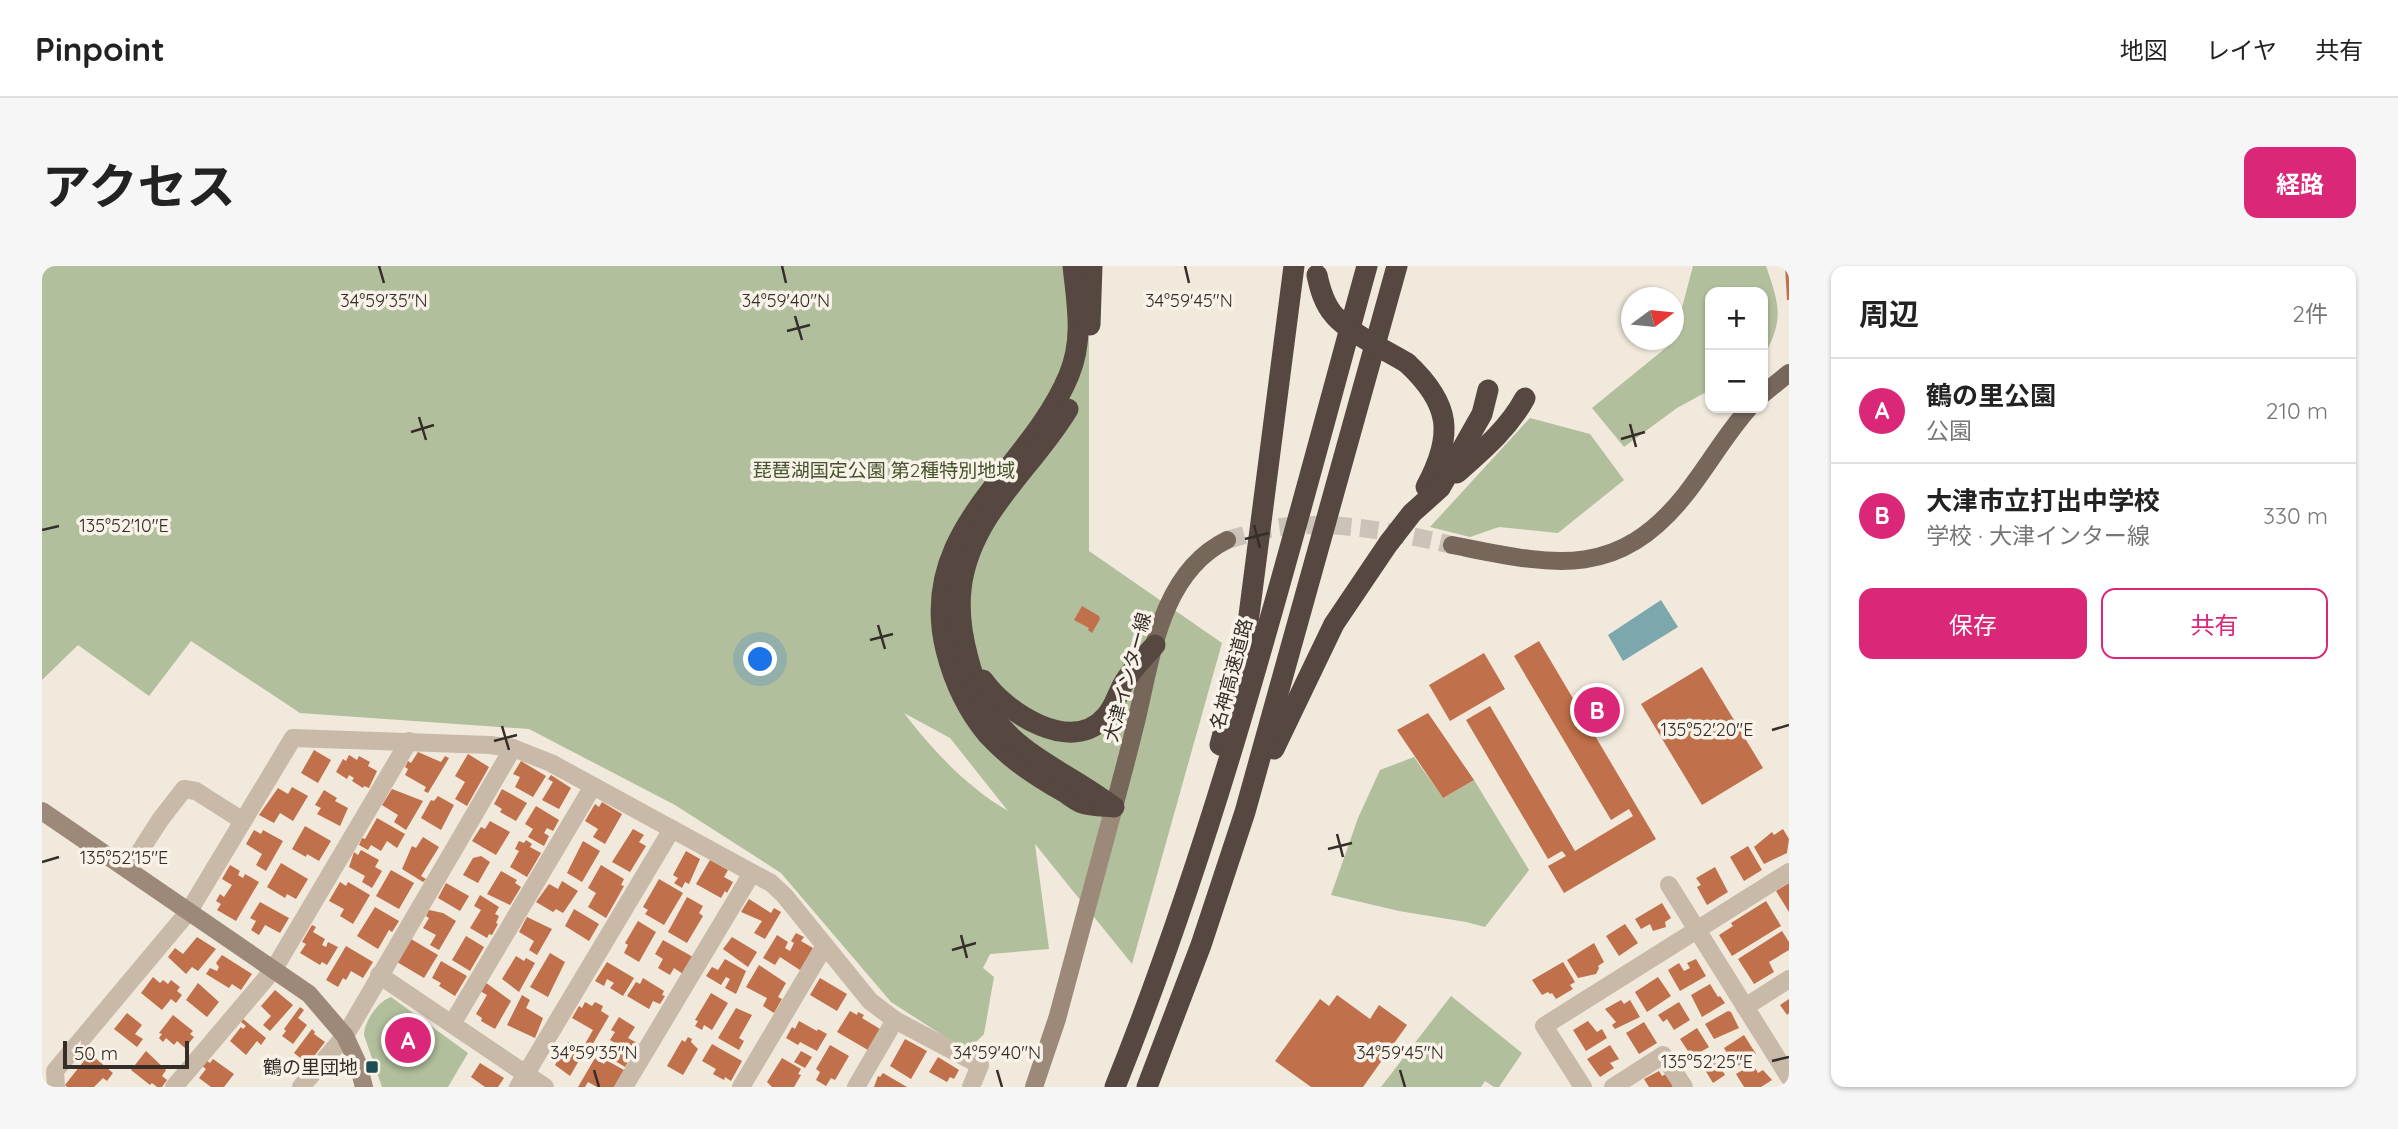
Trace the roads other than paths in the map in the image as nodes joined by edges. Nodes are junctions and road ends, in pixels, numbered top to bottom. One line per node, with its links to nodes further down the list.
1 (1073, 266): 21 (highway)
2 (1092, 266): 17 (highway)
3 (1294, 266): 36 (highway)
4 (1367, 266): 36 (highway, 名神高速道路)
5 (1397, 266): 23 (highway)
6 (1317, 270): 13 (highway, bridge)
7 (1789, 373): 9 (main road)
8 (1488, 390): 12 (highway)
9 (1768, 390)
10 (1525, 398): 12 (highway)
11 (1745, 413): 15 (main road)
12 (1440, 488): 13 (highway)
13 (1412, 513): 23 (highway)
14 (1227, 540): 16 (main road, 大津インター線)
15 (1452, 545)
16 (1154, 645): 17 (highway); 21 (main road, 大津インター線)
17 (966, 651): 21 (highway)
18 (409, 741): 19 (street); 24 (street); 33 (street)
19 (513, 748): 20 (street); 34 (street)
20 (593, 786): 25 (street); 39 (street)
21 (1114, 807): 52 (street)
22 (42, 811): 26 (street)
23 (1245, 811): 54 (highway)
24 (243, 821): 26 (street); 30 (street)
25 (672, 829): 28 (street); 42 (street)
26 (128, 870): 30 (street)
27 (1789, 872): 31 (street)
28 (752, 873): 32 (street); 48 (street)
29 (1669, 886): 31 (street)
30 (189, 911): 33 (street); 43 (street)
31 (1697, 930): 37 (street); 55 (street)
32 (824, 947): 38 (street); 49 (street)
33 (274, 969): 40 (street); 44 (street)
34 (380, 975): 39 (street); 40 (street)
35 (1789, 979): 37 (street)
36 (1149, 1000): 53 (highway, 名神高速道路)
37 (1745, 1007): 41 (street)
38 (895, 1020): 50 (street); 51 (street)
39 (452, 1024): 42 (street)
40 (345, 1036): 45 (street); 46 (street)
41 (1789, 1077)
42 (522, 1080): 47 (street)
43 (56, 1087)
44 (174, 1087)
45 (301, 1087)
46 (365, 1087)
47 (545, 1087)
48 (625, 1087)
49 (741, 1087)
50 (856, 1087)
51 (971, 1087)
52 (1034, 1087)
53 (1115, 1087)
54 (1147, 1087)
55 (1583, 1087)
56 (1613, 1087): 57 (street)
57 (1684, 1087)

